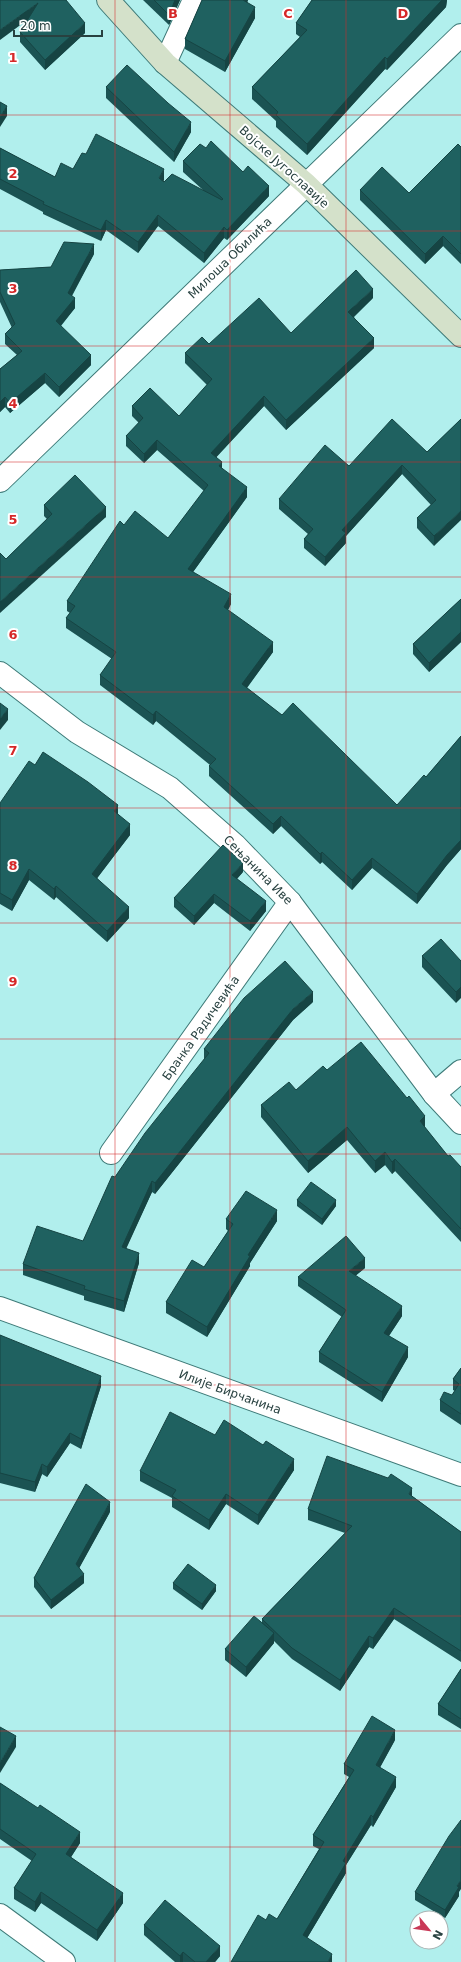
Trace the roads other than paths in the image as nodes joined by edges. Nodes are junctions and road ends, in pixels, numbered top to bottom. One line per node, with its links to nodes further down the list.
1 (108, 0): 4 (main road, Војске Југославије)
2 (194, 0): 4 (street)
3 (461, 35): 5 (street, Милоша Обилића)
4 (165, 63): 5 (main road, Војске Југославије)
5 (306, 184): 6 (main road, Војске Југославије); 7 (street, Милоша Обилића)
6 (461, 336)
7 (0, 481)
8 (0, 674): 9 (street, Сењанина Иве)
9 (290, 902): 11 (street, Сењанина Иве); 13 (street, Бранка Радичевића)
10 (461, 1071): 11 (street)
11 (434, 1094): 12 (street, Сењанина Иве)
12 (461, 1123)
13 (111, 1153)
14 (0, 1308): 15 (street, Илије Бирчанина)
15 (461, 1475)
16 (0, 1915): 17 (street)
17 (64, 1962)

